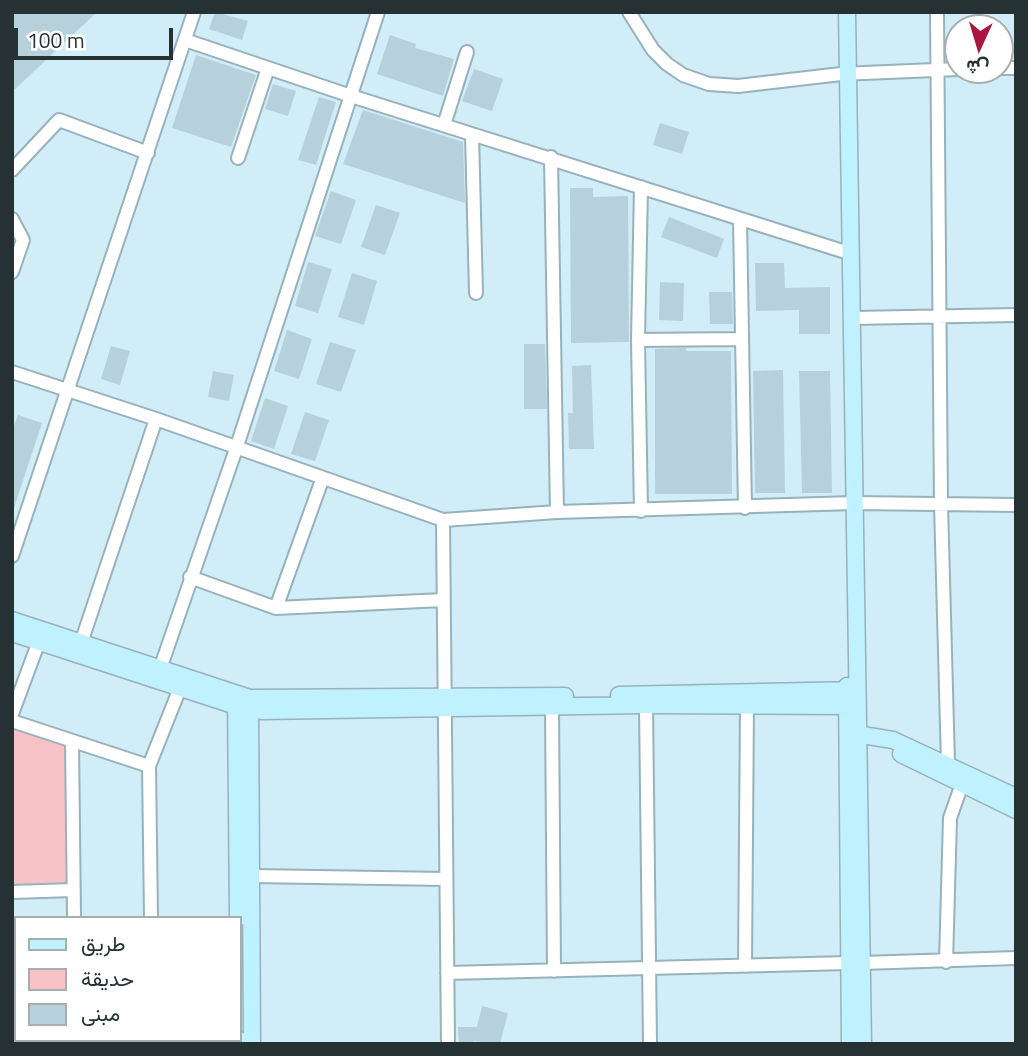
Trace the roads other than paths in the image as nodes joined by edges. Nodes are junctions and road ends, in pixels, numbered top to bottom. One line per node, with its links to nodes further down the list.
1 (194, 12): 7 (street)
2 (378, 12): 13 (street)
3 (629, 12): 12 (street)
4 (840, 12): 12 (street)
5 (848, 12): 12 (street)
6 (937, 12): 10 (street)
7 (185, 40): 9 (street); 16 (street)
8 (467, 52): 14 (street)
9 (268, 68): 13 (street); 17 (street)
10 (938, 69): 11 (street); 12 (street); 27 (street)
11 (944, 69)
12 (845, 74): 23 (street)
13 (351, 96): 14 (street); 34 (street)
14 (443, 125): 15 (street)
15 (472, 134): 18 (street); 25 (street)
16 (148, 153): 19 (street); 32 (street)
17 (238, 158)
18 (551, 158): 20 (street); 41 (street)
19 (12, 170)
20 (641, 187): 22 (street); 30 (street)
21 (12, 219): 24 (street)
22 (740, 220): 23 (street); 29 (street)
23 (847, 254): 28 (street); 36 (street)
24 (12, 272)
25 (476, 293)
26 (1016, 316): 27 (street)
27 (940, 317): 28 (street); 37 (street)
28 (852, 318): 36 (street)
29 (741, 339): 30 (street); 39 (street)
30 (638, 340): 40 (street)
31 (12, 372): 32 (street)
32 (67, 390): 33 (street); 43 (street)
33 (156, 419): 34 (street); 51 (street)
34 (236, 449): 35 (street); 45 (street)
35 (322, 480): 42 (street); 47 (street)
36 (851, 503): 37 (street); 39 (street); 54 (street)
37 (942, 505): 38 (street); 65 (street)
38 (1016, 505)
39 (745, 508): 40 (street)
40 (641, 511): 41 (street)
41 (557, 512): 42 (street)
42 (443, 520): 46 (street)
43 (17, 528): 44 (street)
44 (12, 556)
45 (190, 577): 47 (street); 52 (street)
46 (443, 600): 47 (street); 56 (street)
47 (276, 608)
48 (12, 620): 51 (street)
49 (12, 633): 50 (street)
50 (39, 641): 53 (street); 60 (street)
51 (80, 643): 52 (street)
52 (160, 669): 55 (street)
53 (180, 688): 55 (street); 66 (street)
54 (852, 698): 56 (street); 58 (street); 62 (street)
55 (243, 702): 56 (street); 70 (street); 76 (street)
56 (444, 704): 59 (street); 71 (street)
57 (646, 705): 58 (street); 59 (street); 81 (street)
58 (747, 705): 80 (street)
59 (552, 707): 82 (street)
60 (12, 714)
61 (12, 721): 64 (street)
62 (853, 733): 63 (street); 79 (street)
63 (876, 737): 65 (street); 67 (street)
64 (72, 741): 66 (street); 72 (street)
65 (948, 763): 68 (street)
66 (149, 766): 75 (street)
67 (962, 784): 69 (street); 78 (street)
68 (1016, 797)
69 (1016, 810)
70 (251, 876): 71 (street); 84 (street)
71 (446, 879): 83 (street)
72 (73, 890): 73 (street); 74 (street)
73 (12, 892)
74 (74, 916)
75 (151, 916)
76 (238, 916)
77 (1016, 958): 78 (street)
78 (946, 961): 79 (street)
79 (856, 963): 80 (street); 87 (street); 88 (street)
80 (745, 966): 81 (street)
81 (649, 968): 82 (street); 86 (street)
82 (554, 971): 83 (street)
83 (447, 973): 85 (street)
84 (252, 1044)
85 (449, 1044)
86 (650, 1044)
87 (850, 1044)
88 (863, 1044)

